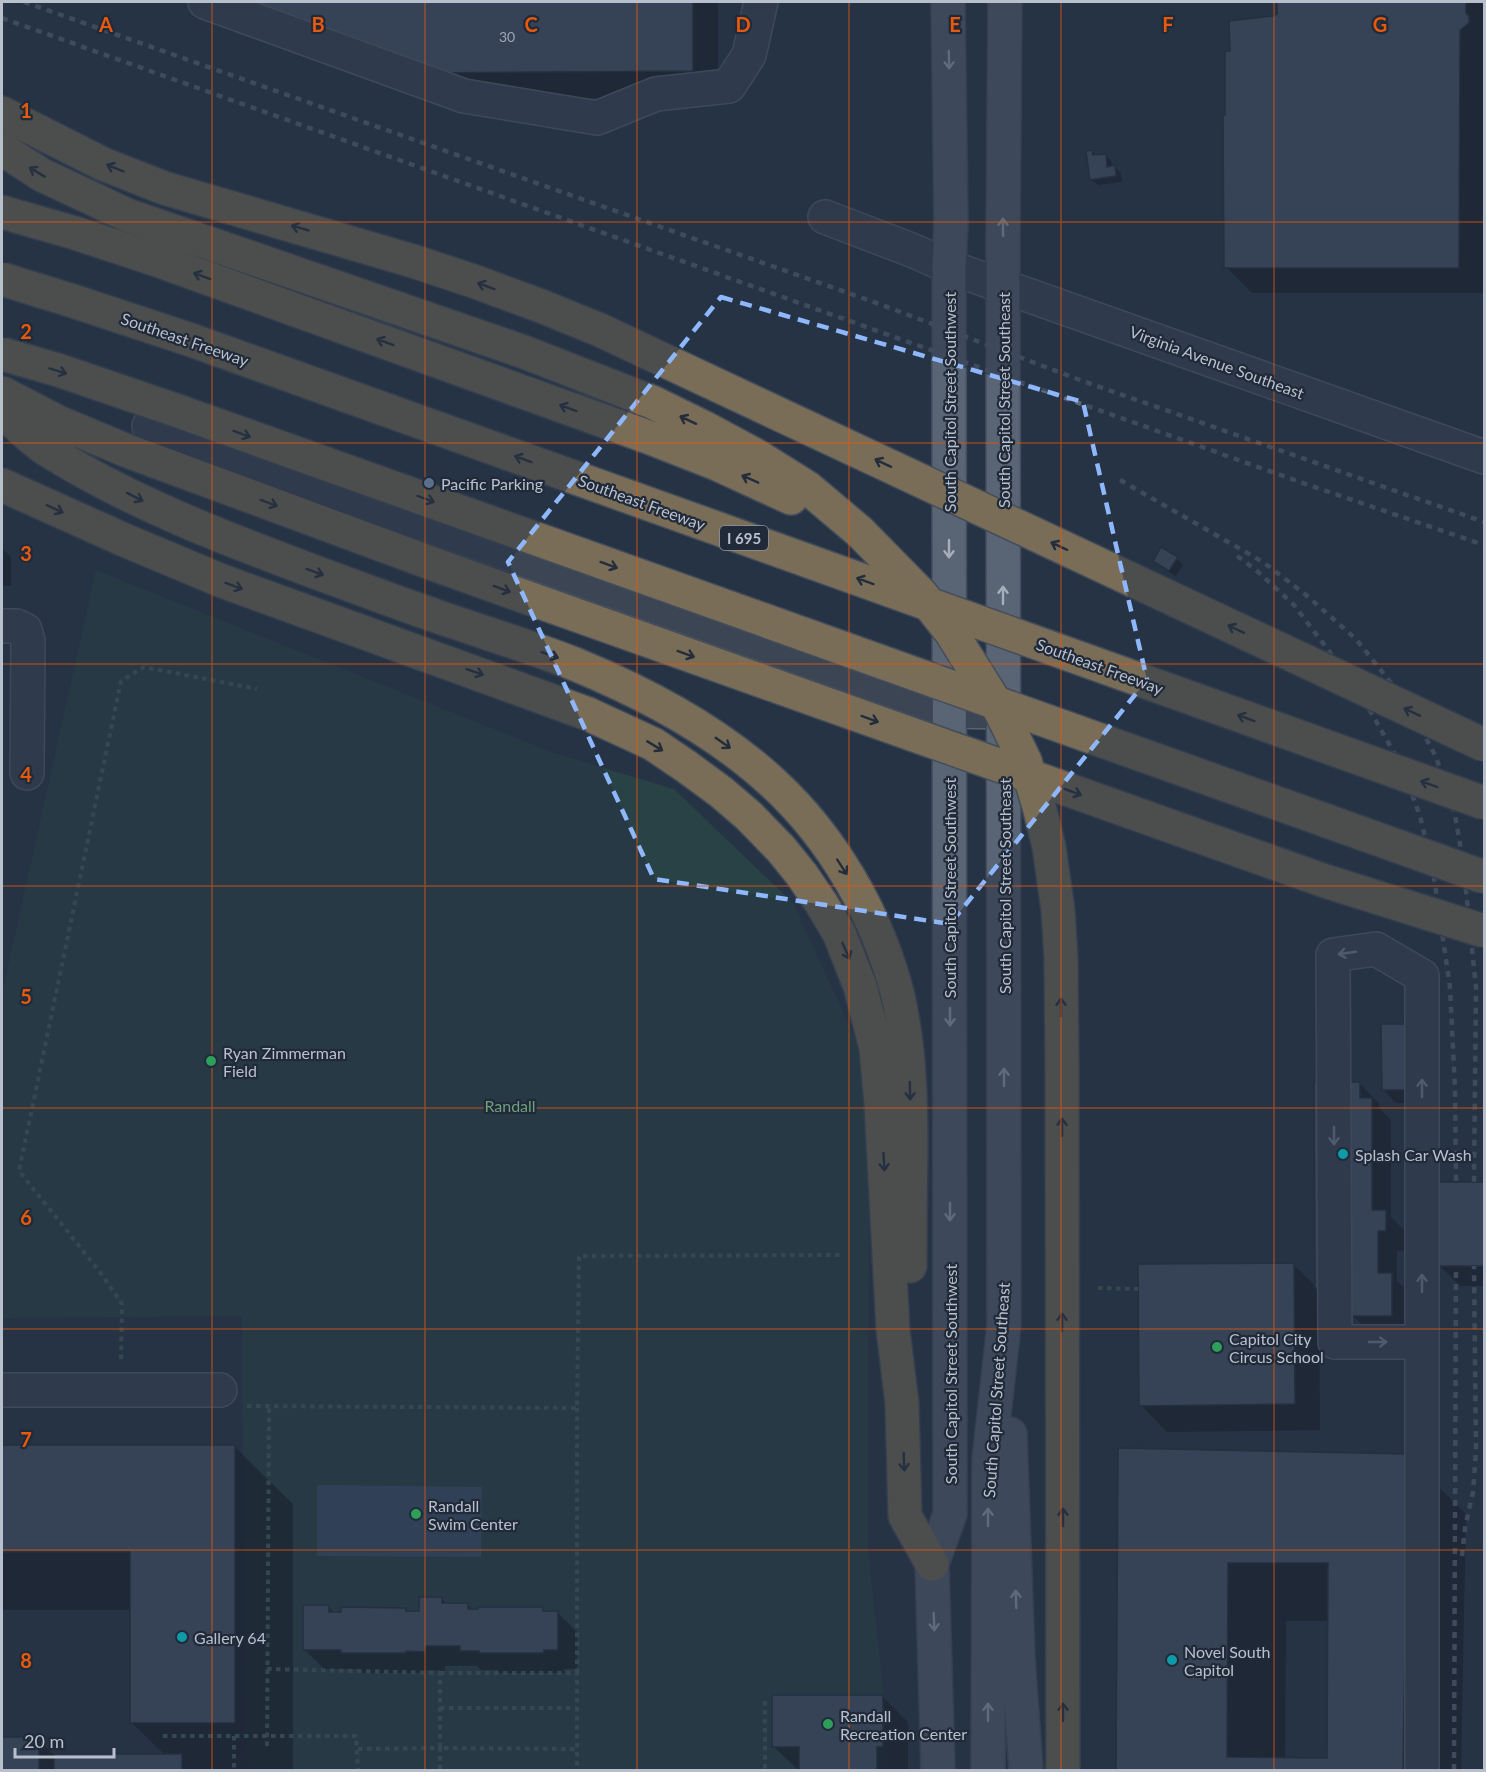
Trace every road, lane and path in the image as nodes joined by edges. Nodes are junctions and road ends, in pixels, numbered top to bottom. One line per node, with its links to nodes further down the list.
1 (206, 2): 2 (street)
2 (761, 2)
3 (948, 2): 9 (main road, South Capitol Street Southwest, one-way to 9)
4 (1005, 2): 11 (main road, South Capitol Street Southeast, one-way to 4)
5 (2, 113): 24 (highway, one-way to 5, bridge)
6 (2, 149): 19 (highway, one-way to 6)
7 (2, 212): 19 (highway, one-way to 7)
8 (845, 215): 9 (street, Virginia Avenue Southeast)
9 (949, 267): 11 (street, Virginia Avenue Southeast); 22 (main road, South Capitol Street Southwest, one-way to 22)
10 (2, 279): 26 (highway, Southeast Freeway / I 695, one-way to 10, bridge)
11 (1003, 286): 17 (street, Virginia Avenue Southeast); 23 (main road, South Capitol Street Southeast, one-way to 11)
12 (2, 354): 27 (highway, one-way to 27, bridge)
13 (2, 393): 16 (highway)
14 (2, 411): 16 (highway)
15 (148, 426): 22 (street)
16 (52, 436): 28 (highway, one-way to 28, bridge); 37 (highway, one-way to 37)
17 (1485, 457)
18 (2, 485): 37 (highway, one-way to 37)
19 (860, 532): 62 (highway, one-way to 19, bridge)
20 (2, 626): 25 (street)
21 (257, 689): 35 (path)
22 (949, 711): 23 (street); 40 (main road, South Capitol Street Southwest, one-way to 40)
23 (1004, 712): 32 (main road, South Capitol Street Southeast, one-way to 23)
24 (1485, 745)
25 (27, 773)
26 (1485, 803)
27 (1485, 877)
28 (1485, 931)
29 (843, 1255): 39 (path)
30 (1098, 1288): 31 (path)
31 (1138, 1289)
32 (1004, 1325): 60 (main road, South Capitol Street Southeast, one-way to 32); 61 (main road, one-way to 32)
33 (1422, 1342): 33 (street, one-way to 33); 63 (street)
34 (2, 1390): 35 (street)
35 (119, 1390): 36 (street)
36 (220, 1390): 38 (path)
37 (902, 1403): 40 (highway, one-way to 40)
38 (269, 1406): 39 (path); 41 (path)
39 (577, 1408): 43 (path)
40 (932, 1564): 59 (main road, South Capitol Street Southwest, one-way to 59)
41 (267, 1669): 42 (path); 49 (path)
42 (440, 1673): 43 (path); 45 (path)
43 (577, 1673): 46 (path)
44 (765, 1701): 58 (path)
45 (440, 1708): 46 (path); 51 (path)
46 (577, 1708): 53 (path)
47 (163, 1736): 48 (path)
48 (234, 1736): 49 (path); 54 (path)
49 (267, 1736): 50 (path); 52 (path)
50 (267, 1746)
51 (440, 1748): 52 (path); 53 (path); 56 (path)
52 (358, 1749): 55 (path)
53 (577, 1749): 57 (path)
54 (234, 1770)
55 (358, 1770)
56 (440, 1770)
57 (577, 1770)
58 (765, 1770)
59 (938, 1770)
60 (988, 1770)
61 (1026, 1770)
62 (1063, 1770)
63 (1422, 1770)

